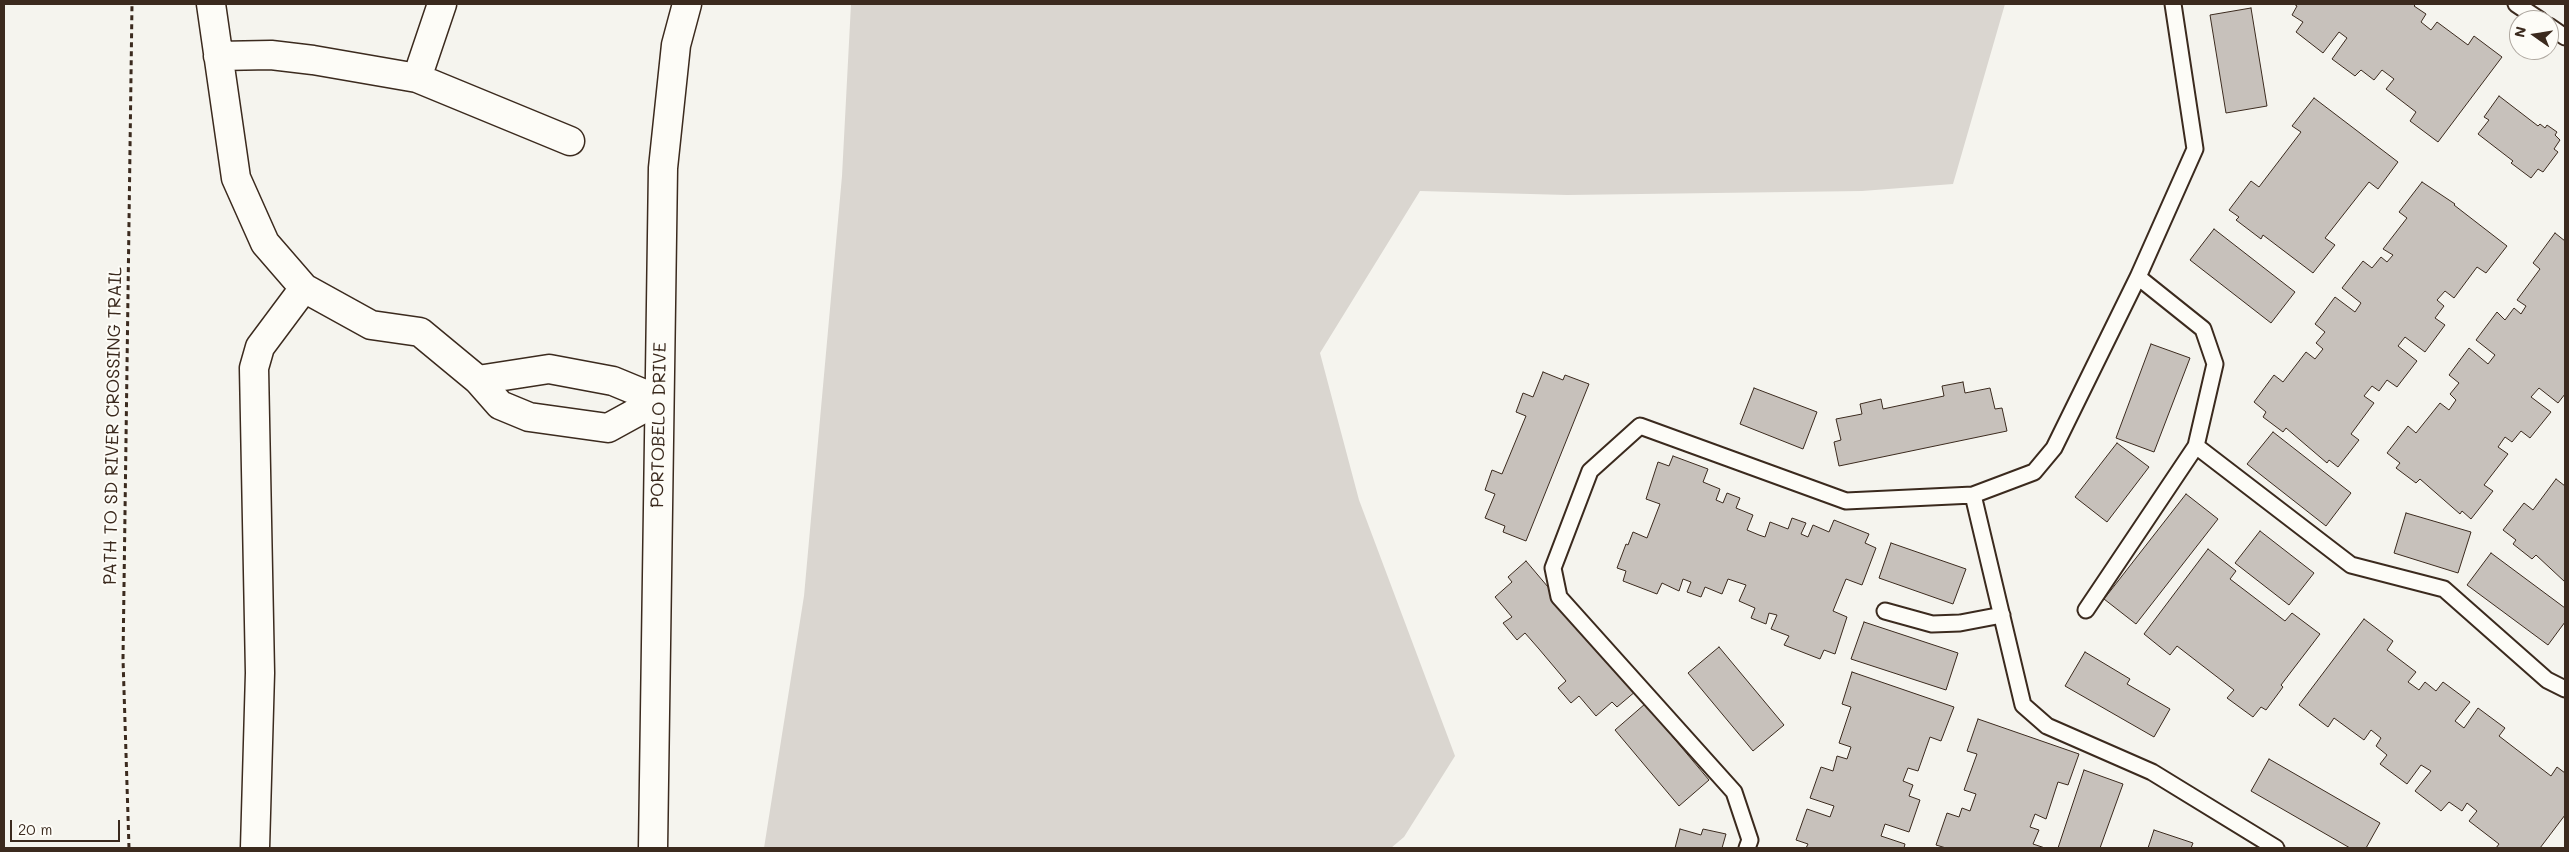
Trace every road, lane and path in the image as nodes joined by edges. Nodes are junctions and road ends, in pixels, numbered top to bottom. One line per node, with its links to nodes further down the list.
1 (132, 4): 19 (path, PATH TO SD RIVER CROSSING TRAIL)
2 (211, 4): 6 (street)
3 (442, 4): 7 (street)
4 (688, 4): 12 (street, PORTOBELO DRIVE)
5 (2174, 4): 9 (lane)
6 (218, 56): 7 (street); 10 (street)
7 (417, 78): 8 (street)
8 (570, 141)
9 (2138, 278): 13 (lane); 14 (lane)
10 (304, 288): 11 (street); 20 (street)
11 (478, 380): 12 (street); 12 (street)
12 (659, 400): 21 (street, PORTOBELO DRIVE)
13 (2196, 446): 15 (lane); 18 (lane)
14 (1973, 495): 17 (lane); 22 (lane)
15 (2086, 610)
16 (1885, 611): 17 (lane)
17 (2002, 615): 23 (lane)
18 (2565, 689)
19 (129, 848)
20 (255, 848)
21 (653, 848)
22 (1747, 848)
23 (2276, 848)

